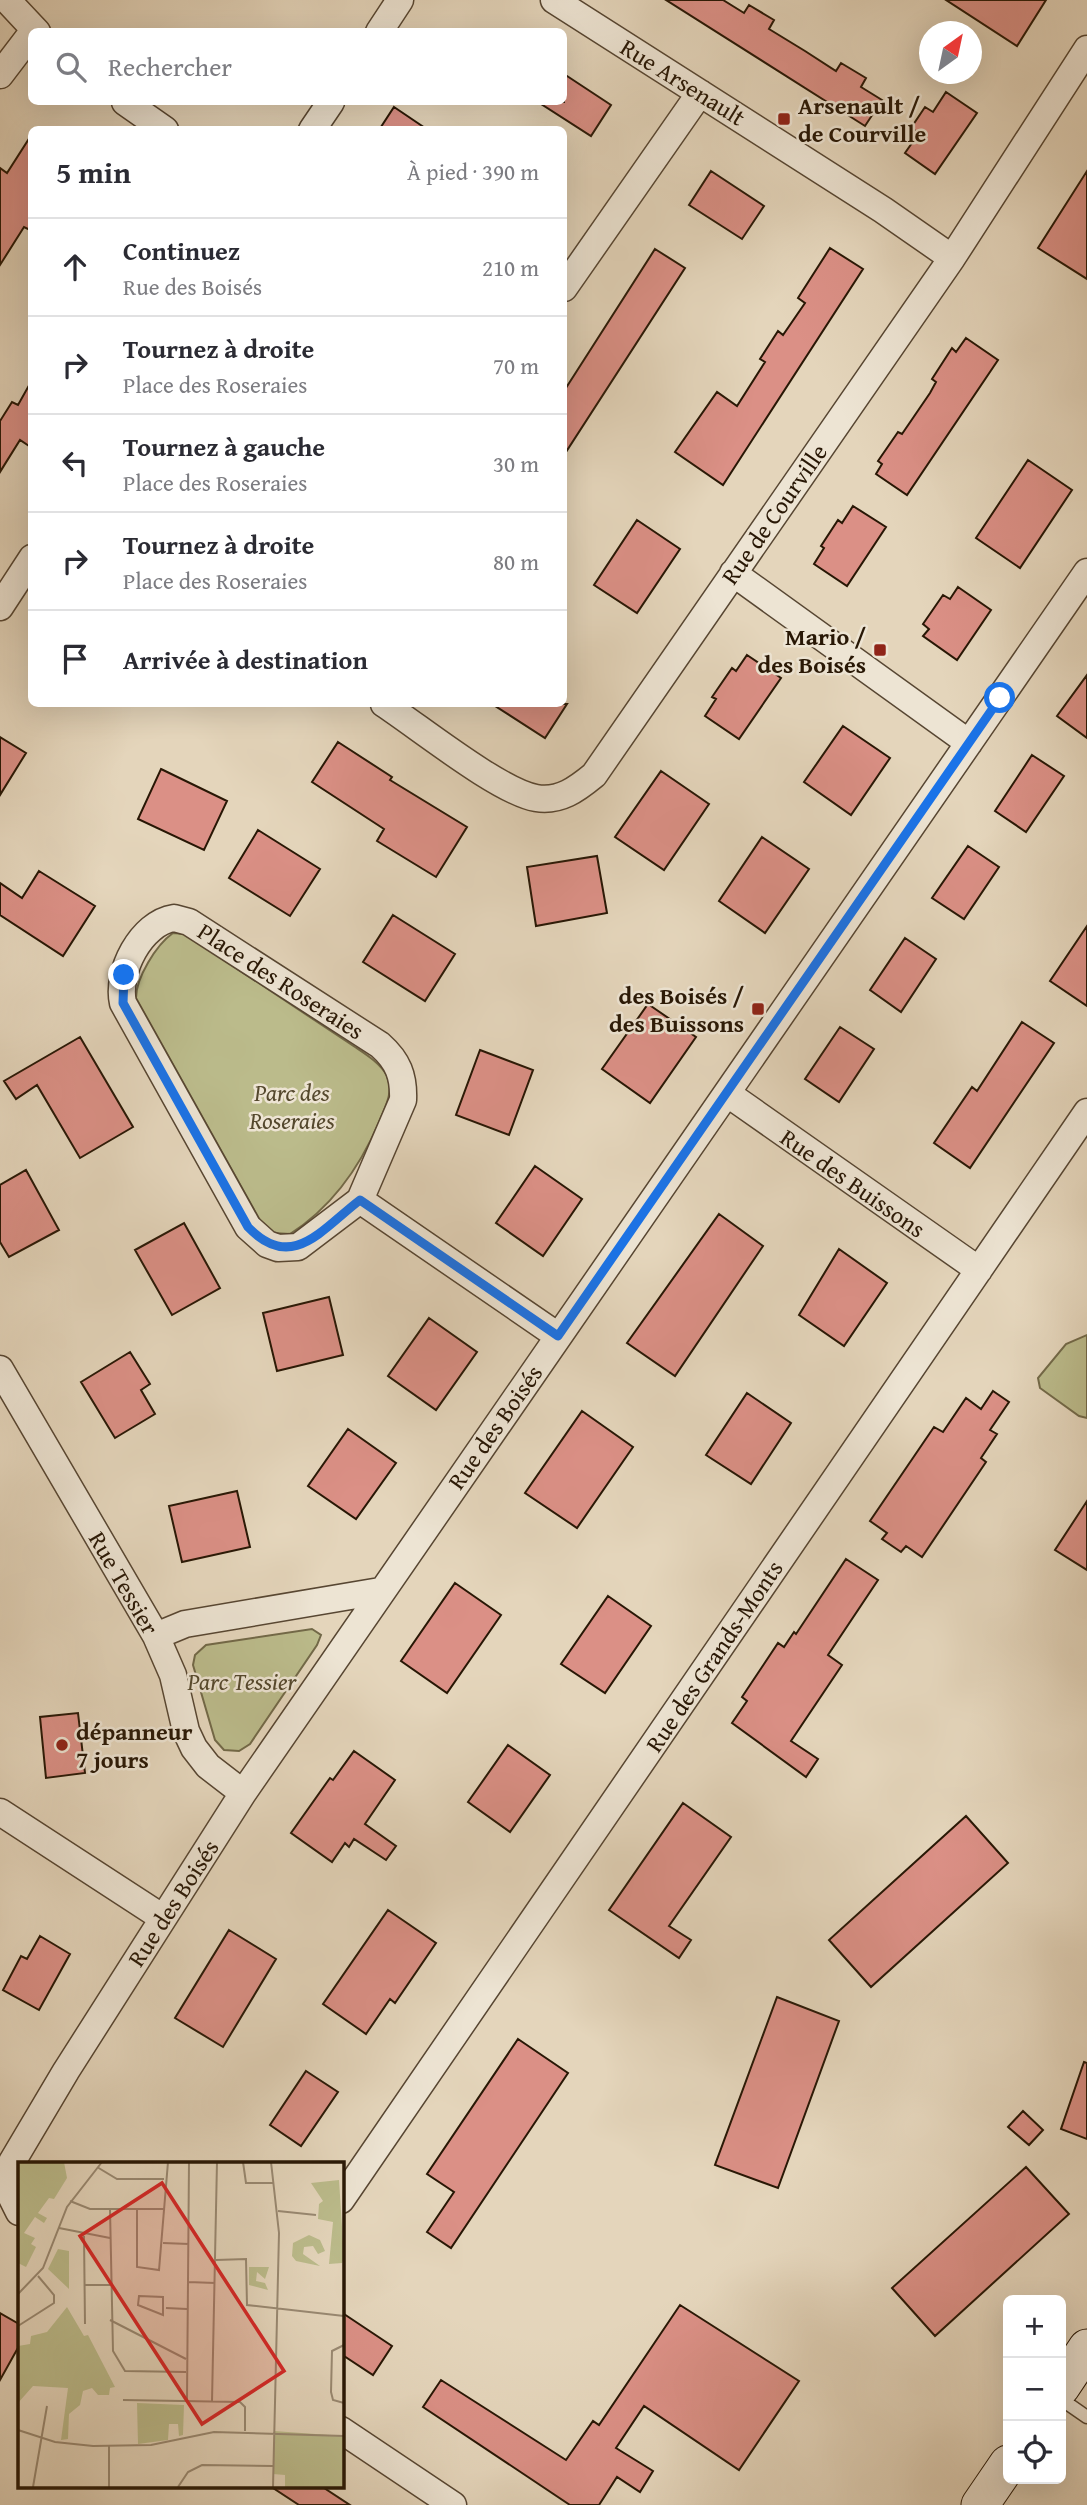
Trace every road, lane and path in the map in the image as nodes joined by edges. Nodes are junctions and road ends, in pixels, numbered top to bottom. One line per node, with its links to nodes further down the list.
1 (7, 0): 4 (street)
2 (400, 0): 5 (street)
3 (554, 0): 9 (street, Rue Arsenault)
4 (31, 28)
5 (382, 28)
6 (28, 40): 8 (street)
7 (1087, 49): 14 (street, Rue de Courville)
8 (0, 75)
9 (700, 93): 14 (street, Rue Arsenault); 15 (street)
10 (129, 105): 12 (street)
11 (329, 105): 13 (street)
12 (159, 126)
13 (315, 126)
14 (952, 258): 18 (street, Rue de Courville)
15 (567, 284)
16 (28, 564): 19 (street)
17 (1087, 572): 21 (street, Rue des Boisés)
18 (733, 573): 20 (street, Rue de Courville); 21 (street)
19 (0, 607)
20 (388, 707)
21 (969, 743): 22 (street, Rue des Boisés)
22 (727, 1094): 25 (street, Rue des Buissons); 26 (street, Rue des Boisés)
23 (1087, 1112): 25 (street, Rue des Grands-Monts)
24 (360, 1200): 24 (street, Place des Roseraies); 26 (street)
25 (979, 1270): 34 (street, Rue des Grands-Monts)
26 (558, 1336): 28 (street, Rue des Boisés)
27 (0, 1369): 29 (street, Rue Tessier)
28 (380, 1591): 29 (street); 30 (street, Rue des Boisés)
29 (156, 1636): 30 (street, Rue Tessier)
30 (243, 1793): 32 (street, Rue des Boisés)
31 (0, 1812): 32 (street)
32 (163, 1918): 33 (street, Rue des Boisés)
33 (9, 2196)
34 (343, 2197)
35 (1087, 2348): 36 (street)
36 (1066, 2380)
37 (1066, 2402): 38 (lane)
38 (1087, 2417)
39 (343, 2431): 41 (street)
40 (1003, 2471): 42 (street)
41 (453, 2505)
42 (980, 2505)

